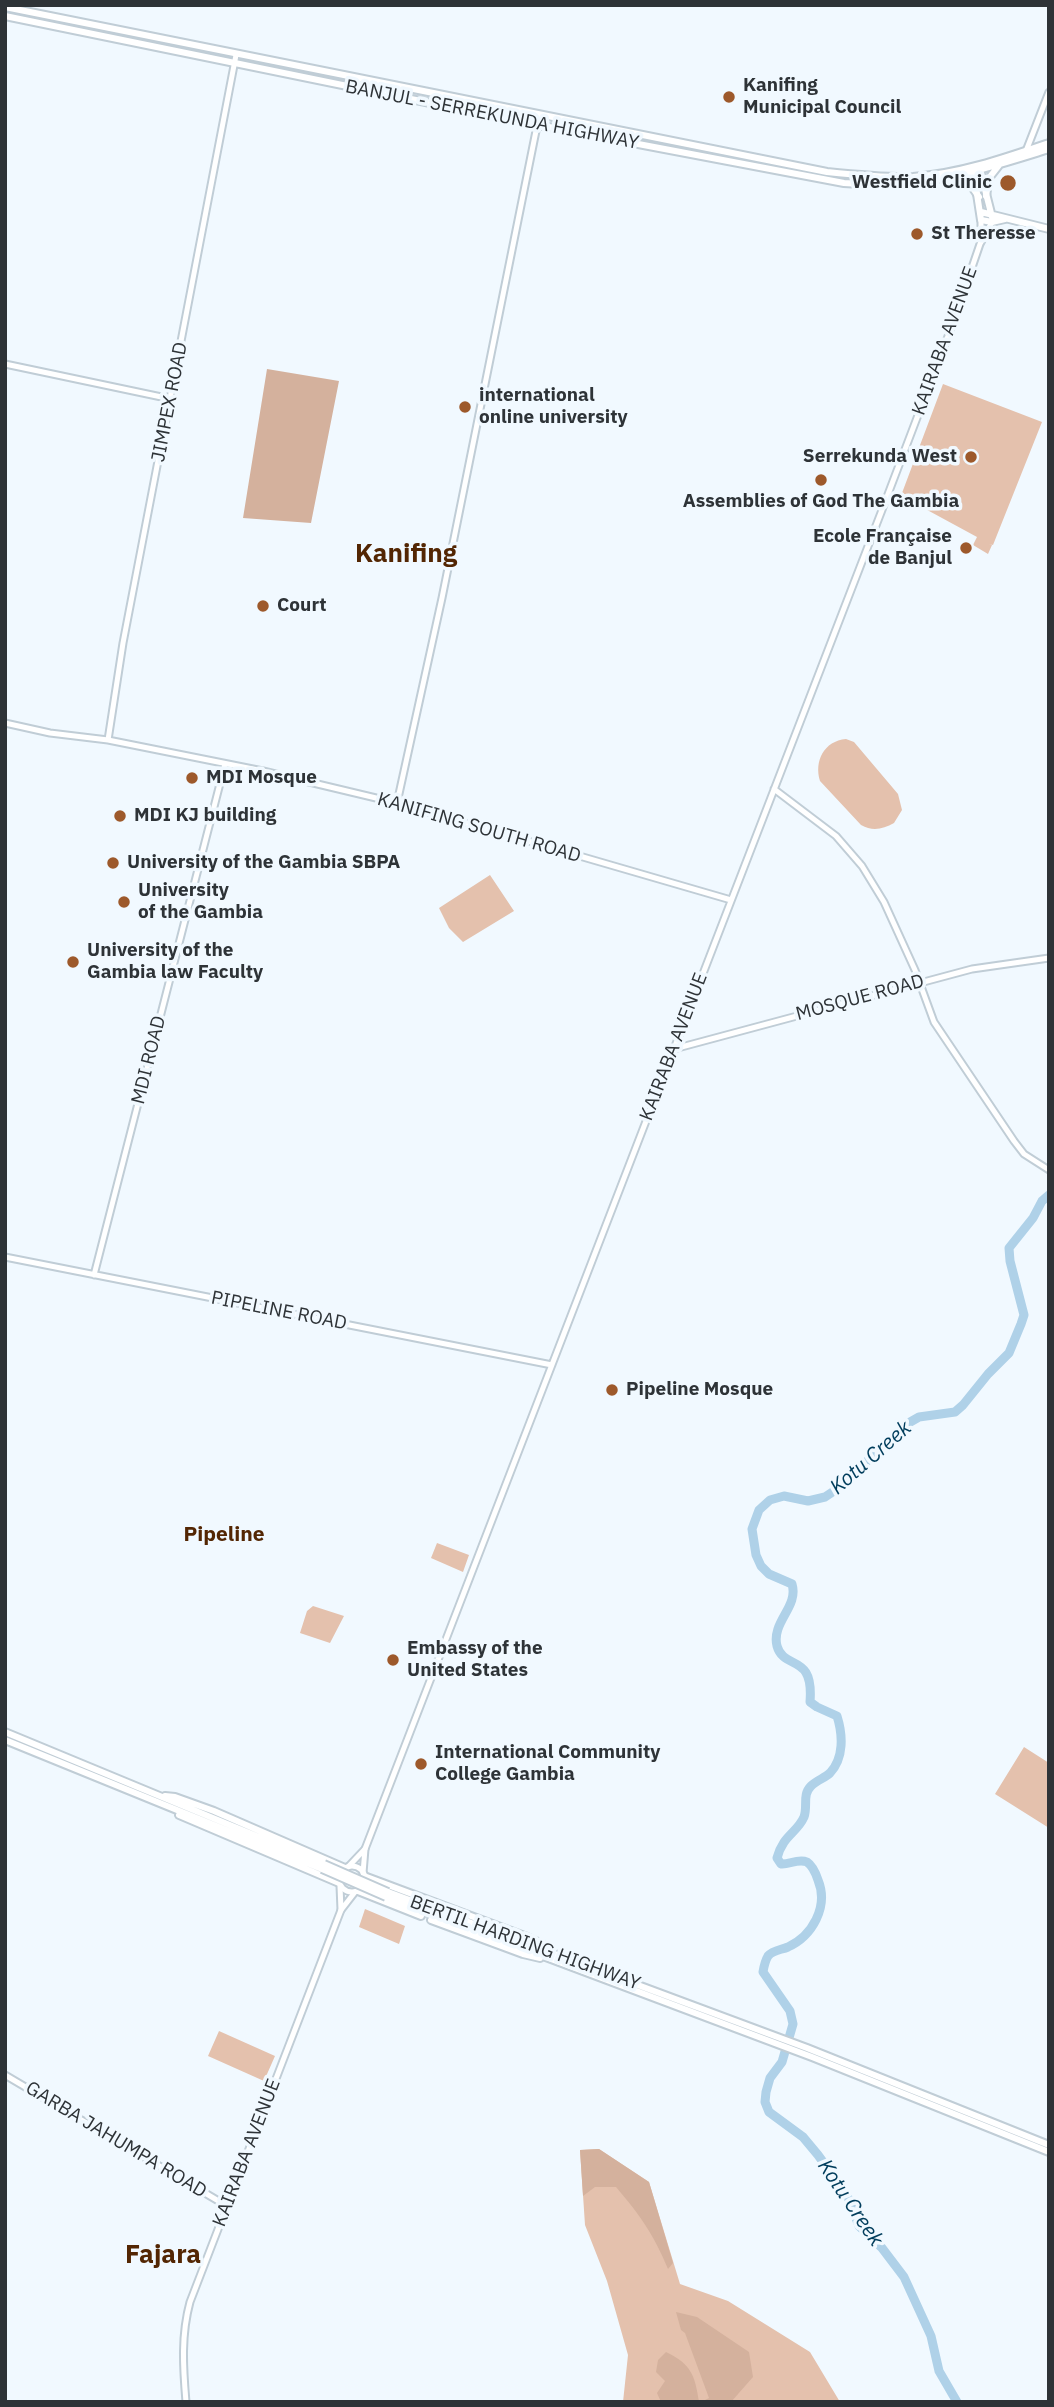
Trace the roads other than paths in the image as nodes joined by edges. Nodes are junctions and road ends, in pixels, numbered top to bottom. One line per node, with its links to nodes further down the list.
1 (5, 7): 3 (main road, BANJUL - SERREKUNDA HIGHWAY)
2 (5, 16): 3 (main road, BANJUL - SERREKUNDA HIGHWAY)
3 (236, 59): 5 (main road, BANJUL - SERREKUNDA HIGHWAY); 6 (main road, BANJUL - SERREKUNDA HIGHWAY); 20 (street, JIMPEX ROAD)
4 (1049, 92): 9 (street)
5 (539, 116): 6 (street); 11 (main road, BANJUL - SERREKUNDA HIGHWAY)
6 (538, 125): 12 (main road, BANJUL - SERREKUNDA HIGHWAY); 25 (street)
7 (1049, 143): 9 (main road)
8 (1049, 149): 10 (main road)
9 (1026, 151): 11 (main road)
10 (1000, 164): 11 (main road); 13 (main road)
11 (976, 168): 12 (main road, BANJUL - SERREKUNDA HIGHWAY); 13 (main road, KAIRABA AVENUE)
12 (955, 177): 13 (main road)
13 (982, 196): 14 (main road, KAIRABA AVENUE); 15 (main road, KAIRABA AVENUE)
14 (981, 212): 15 (main road); 16 (main road, KAIRABA AVENUE)
15 (992, 218): 16 (main road); 17 (main road); 18 (street, KAIRABA AVENUE)
16 (981, 220): 18 (street, KAIRABA AVENUE)
17 (1049, 229)
18 (981, 244): 24 (street, KAIRABA AVENUE)
19 (5, 364): 20 (street)
20 (171, 399): 22 (street, JIMPEX ROAD)
21 (5, 723): 22 (street, KANIFING SOUTH ROAD)
22 (108, 740): 23 (street, KANIFING SOUTH ROAD)
23 (225, 764): 25 (street, KANIFING SOUTH ROAD); 32 (street, MDI ROAD)
24 (774, 789): 26 (street, KAIRABA AVENUE); 28 (street)
25 (397, 803): 26 (street, KANIFING SOUTH ROAD)
26 (731, 900): 29 (street, KAIRABA AVENUE)
27 (1049, 958): 28 (street, MOSQUE ROAD)
28 (919, 983): 29 (street, MOSQUE ROAD); 30 (street)
29 (674, 1049): 33 (street, KAIRABA AVENUE)
30 (1049, 1170)
31 (5, 1257): 32 (street, PIPELINE ROAD)
32 (94, 1275): 33 (street, PIPELINE ROAD)
33 (552, 1365): 37 (street, KAIRABA AVENUE)
34 (5, 1732): 36 (main road, BERTIL HARDING HIGHWAY)
35 (5, 1740): 36 (main road, BERTIL HARDING HIGHWAY)
36 (161, 1799): 38 (main road); 40 (main road); 43 (main road, BERTIL HARDING HIGHWAY, bridge)
37 (365, 1849): 38 (street); 39 (street)
38 (346, 1867): 39 (street); 40 (street)
39 (364, 1874): 41 (street); 43 (main road)
40 (340, 1885): 41 (street); 42 (street)
41 (357, 1891): 42 (street); 43 (main road)
42 (341, 1910): 48 (street, KAIRABA AVENUE)
43 (552, 1956): 44 (main road, BERTIL HARDING HIGHWAY)
44 (797, 2048): 46 (main road, BERTIL HARDING HIGHWAY); 47 (main road, BERTIL HARDING HIGHWAY)
45 (5, 2075): 48 (street, GARBA JAHUMPA ROAD)
46 (1049, 2145)
47 (1049, 2152)
48 (227, 2206): 49 (street, KAIRABA AVENUE)
49 (186, 2402)

